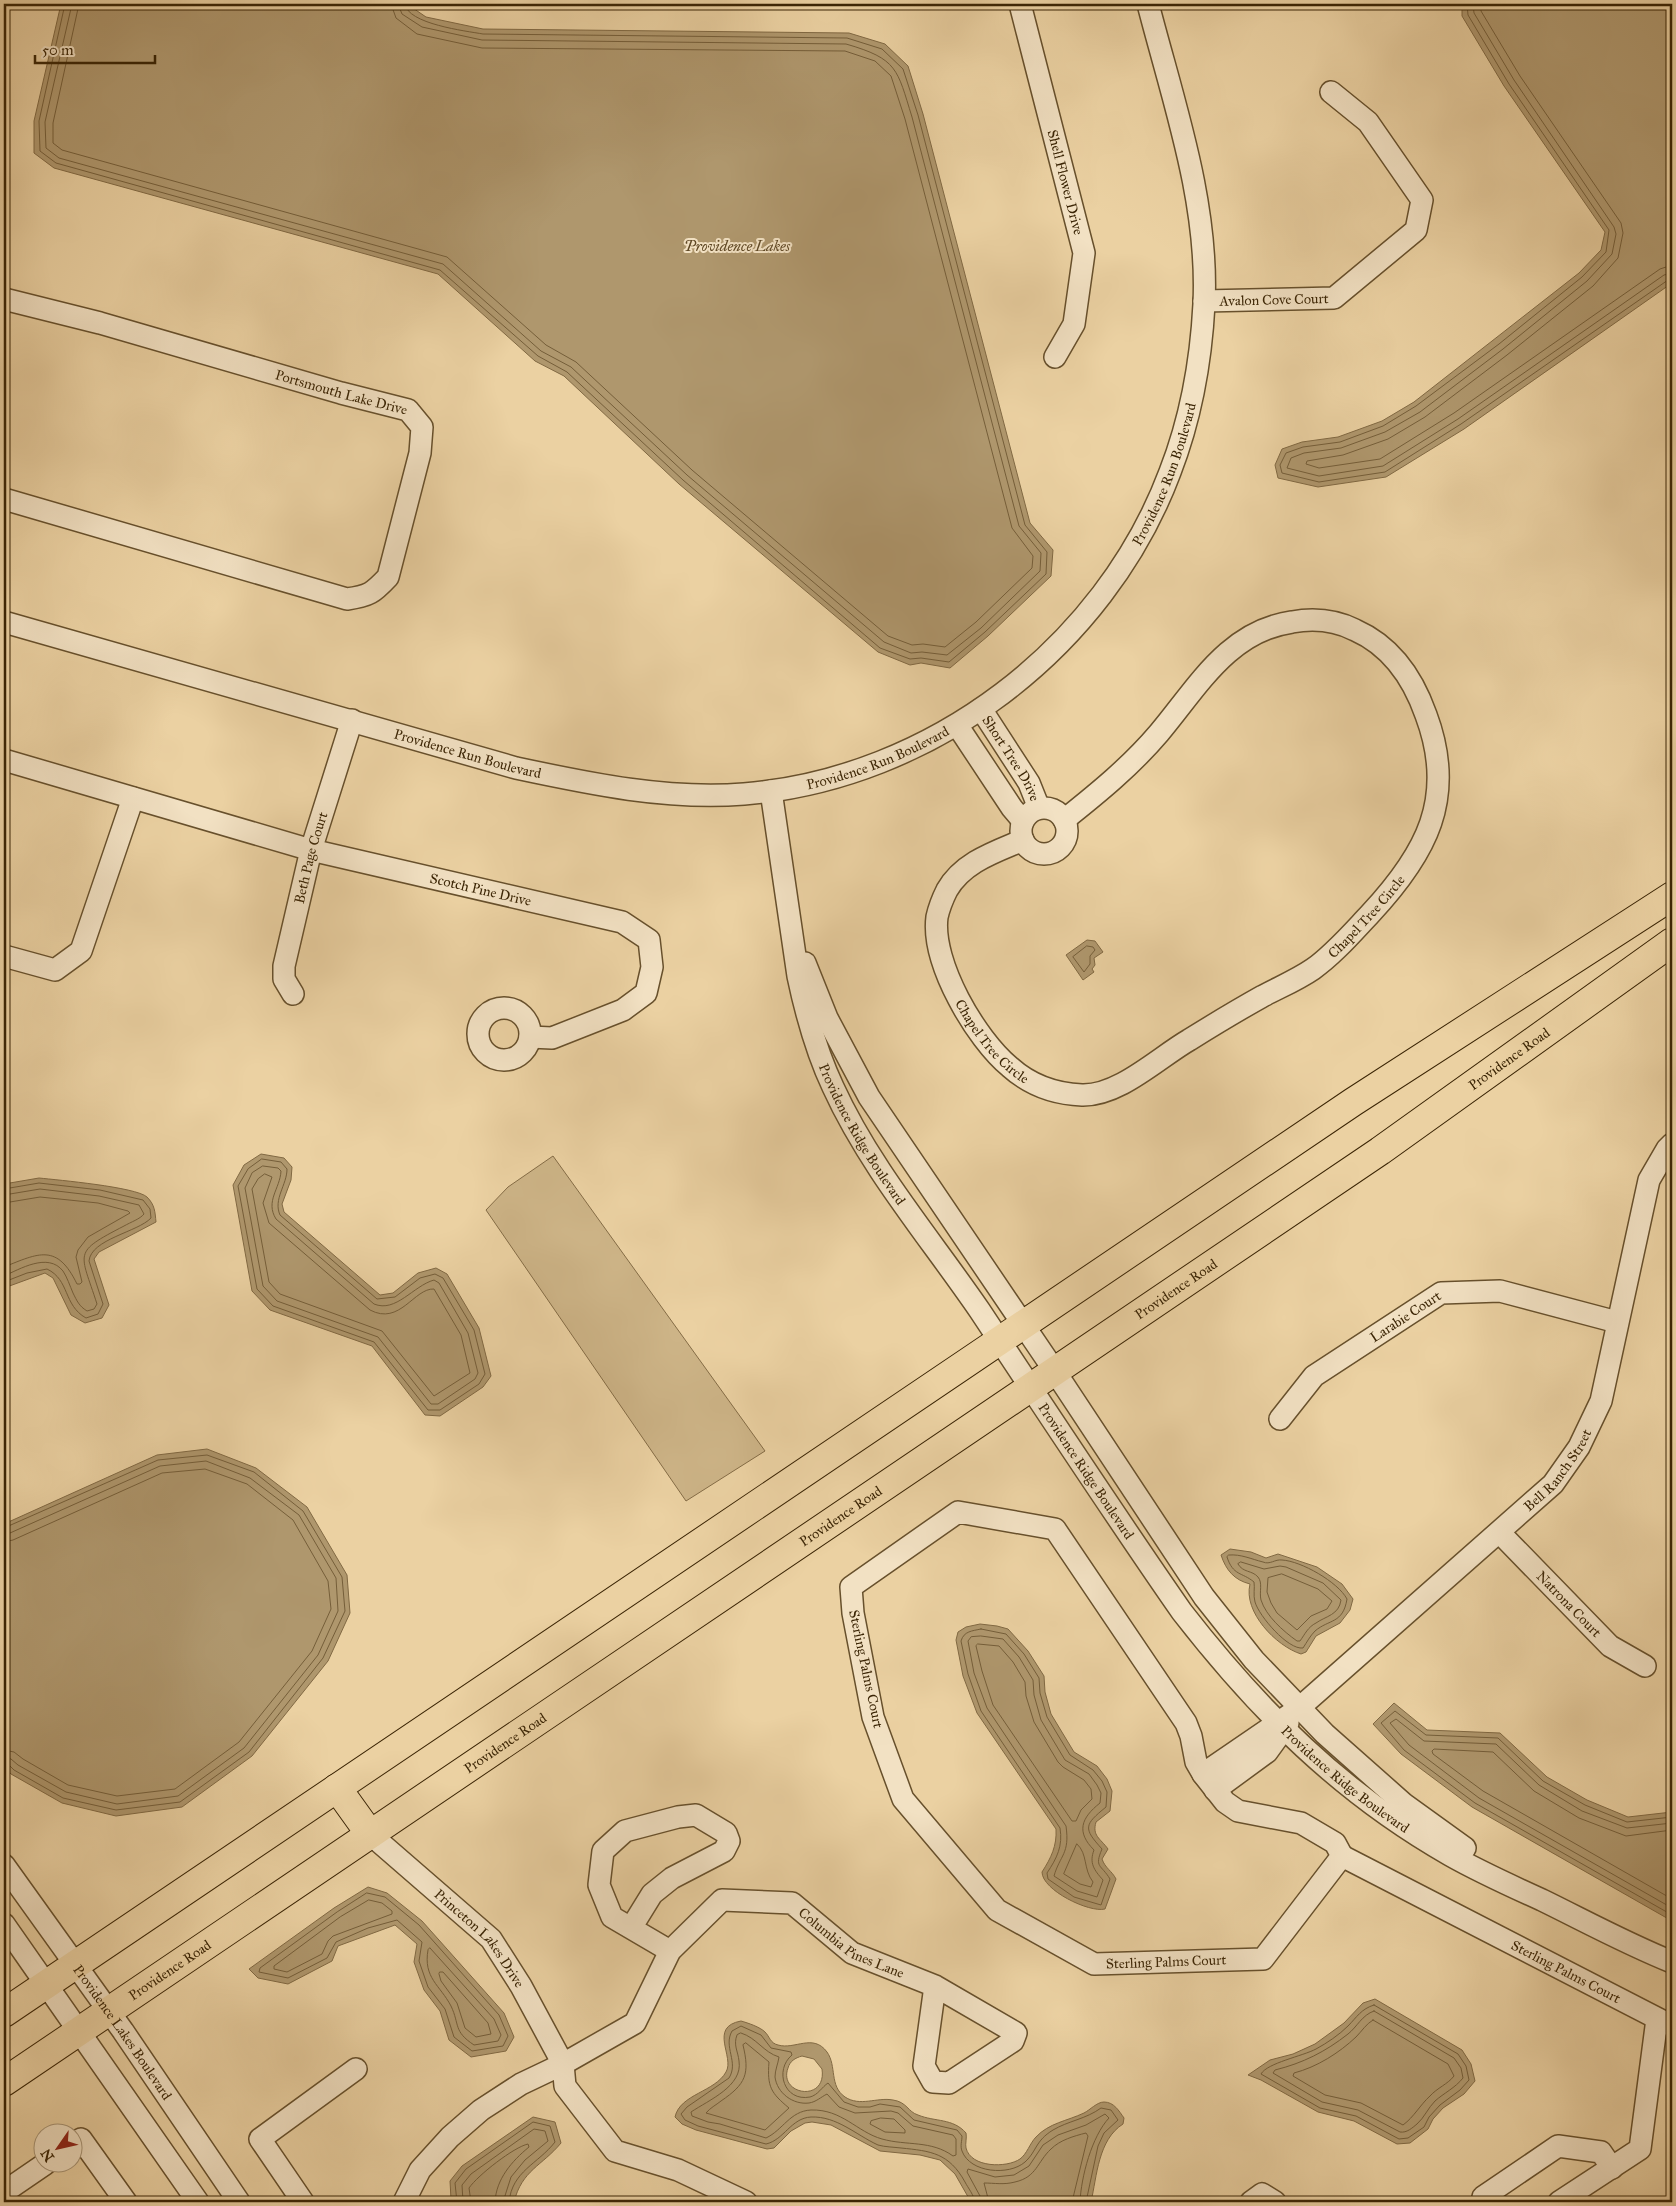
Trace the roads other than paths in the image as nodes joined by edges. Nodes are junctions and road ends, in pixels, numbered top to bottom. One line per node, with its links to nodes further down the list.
1 (1020, 4): 6 (street, Shell Flower Drive)
2 (1148, 4): 5 (street, Providence Run Boulevard)
3 (1331, 92): 5 (street, Avalon Cove Court)
4 (4, 299): 7 (street, Portsmouth Lake Drive)
5 (1204, 301): 9 (street, Providence Run Boulevard)
6 (1055, 357)
7 (4, 499)
8 (4, 622): 10 (street, Providence Run Boulevard)
9 (981, 709): 11 (street, Providence Run Boulevard); 15 (street, Short Tree Drive)
10 (352, 720): 13 (street, Providence Run Boulevard); 18 (street, Beth Page Court)
11 (957, 725): 13 (street, Providence Run Boulevard); 17 (street, Short Tree Drive)
12 (4, 760): 14 (street, Scotch Pine Drive)
13 (771, 790): 20 (street, Providence Ridge Boulevard)
14 (133, 798): 18 (street, Scotch Pine Drive); 22 (street)
15 (1040, 808): 16 (street); 17 (street, Chapel Tree Circle)
16 (1064, 820): 17 (street); 17 (street, Chapel Tree Circle)
17 (1023, 831)
18 (311, 850): 23 (street, Beth Page Court); 24 (street, Scotch Pine Drive)
19 (1672, 896): 27 (main road)
20 (789, 915): 27 (street, Providence Ridge Boulevard); 28 (street, Providence Ridge Boulevard)
21 (1672, 942): 29 (main road, Providence Road)
22 (4, 956)
23 (293, 994)
24 (530, 1037)
25 (1672, 1144): 26 (street, Bell Ranch Street)
26 (1618, 1322): 31 (street, Larabie Court); 32 (street, Bell Ranch Street)
27 (1022, 1324): 28 (main road); 29 (street, Providence Ridge Boulevard)
28 (999, 1340): 30 (street, Providence Ridge Boulevard); 37 (main road)
29 (1054, 1370): 30 (main road, Providence Road); 34 (street, Providence Ridge Boulevard)
30 (1030, 1387): 35 (street, Providence Ridge Boulevard); 38 (main road, Providence Road)
31 (1280, 1419)
32 (1500, 1533): 33 (street, Natrona Court); 34 (street, Bell Ranch Street)
33 (1645, 1666)
34 (1298, 1709): 35 (street); 41 (street, Providence Ridge Boulevard)
35 (1280, 1727): 36 (street); 41 (street, Providence Ridge Boulevard)
36 (1209, 1782): 39 (street, Sterling Palms Court); 39 (street, Sterling Palms Court)
37 (337, 1788): 38 (main road); 46 (main road)
38 (370, 1834): 49 (main road, Providence Road); 53 (street, Princeton Lakes Drive)
39 (1342, 1856): 51 (street, Sterling Palms Court)
40 (4, 1865): 46 (street, Providence Lakes Boulevard)
41 (1543, 1901): 45 (street, Providence Ridge Boulevard)
42 (4, 1924): 47 (street)
43 (631, 1928): 43 (street); 44 (street)
44 (670, 1951): 48 (street, Columbia Pines Lane); 53 (street, Columbia Pines Lane)
45 (1672, 1962)
46 (74, 1965): 47 (main road); 49 (street, Providence Lakes Boulevard)
47 (46, 1984): 50 (main road); 52 (street)
48 (935, 1986): 48 (street, Columbia Pines Lane)
49 (109, 2012): 52 (main road, Providence Road); 62 (street, Providence Lakes Boulevard)
50 (4, 2013)
51 (1665, 2022): 57 (street, Sterling Palms Court)
52 (78, 2032): 55 (main road, Providence Road); 61 (street)
53 (563, 2064): 64 (street); 65 (street, Princeton Lakes Drive)
54 (356, 2069): 63 (street)
55 (4, 2082)
56 (82, 2140): 60 (street)
57 (1612, 2168): 68 (street); 69 (street, Sterling Palms Court)
58 (32, 2173): 59 (street)
59 (4, 2192)
60 (126, 2202)
61 (198, 2202)
62 (239, 2202)
63 (304, 2202)
64 (404, 2202)
65 (746, 2202)
66 (1251, 2202): 67 (street)
67 (1275, 2202)
68 (1486, 2202)
69 (1559, 2202)

